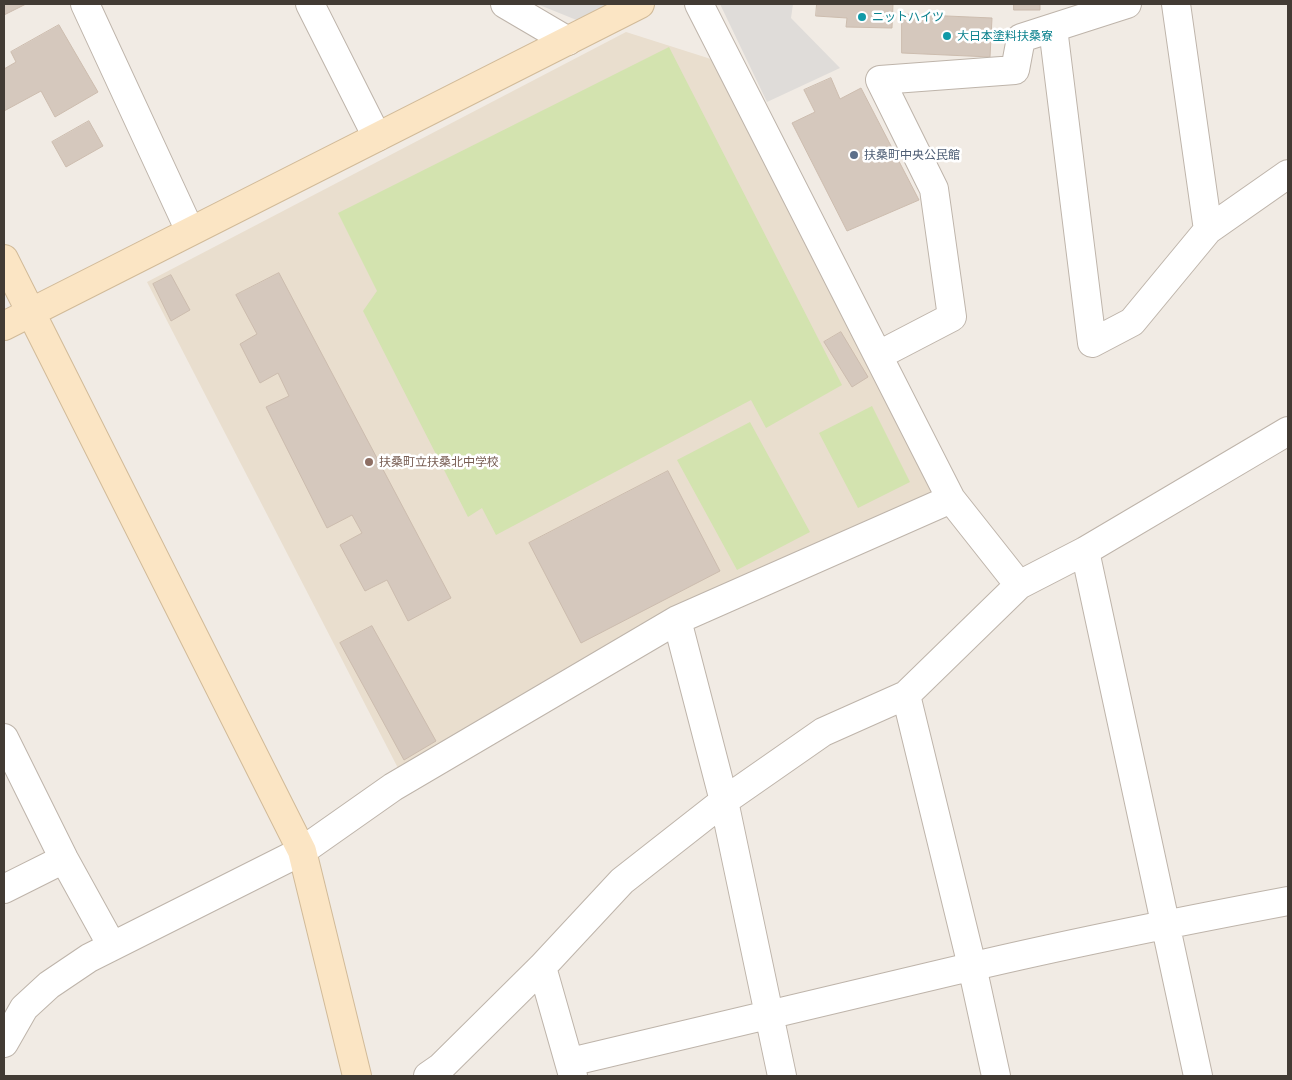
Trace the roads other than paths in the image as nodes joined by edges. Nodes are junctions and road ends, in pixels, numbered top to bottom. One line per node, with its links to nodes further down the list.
1 (85, 4): 13 (street)
2 (310, 4): 10 (street)
3 (506, 4): 9 (street)
4 (640, 4): 9 (street)
5 (699, 4): 17 (street)
6 (1125, 4): 8 (street)
7 (1176, 4): 12 (street)
8 (1053, 28): 12 (street); 17 (street)
9 (568, 40): 10 (street)
10 (378, 137): 13 (street)
11 (1288, 174): 12 (street)
12 (1208, 230)
13 (190, 231): 15 (street)
14 (4, 259): 15 (street)
15 (32, 312): 16 (street); 26 (street)
16 (4, 326)
17 (879, 355): 19 (street)
18 (1288, 431): 20 (street)
19 (951, 499): 21 (street); 22 (street)
20 (1085, 551): 21 (street); 30 (street)
21 (1019, 585): 23 (street)
22 (677, 620): 25 (street); 26 (street)
23 (906, 695): 25 (street); 32 (street)
24 (4, 738): 27 (street)
25 (724, 801): 33 (street); 34 (street)
26 (302, 851): 31 (street); 37 (street)
27 (64, 859): 28 (street); 31 (street)
28 (4, 889)
29 (1288, 901): 30 (street)
30 (1165, 924): 32 (street); 41 (street)
31 (112, 946): 35 (street)
32 (972, 966): 34 (street); 40 (street)
33 (542, 967): 36 (street); 38 (street)
34 (769, 1016): 36 (street); 39 (street)
35 (4, 1043)
36 (571, 1069)
37 (357, 1076)
38 (428, 1076)
39 (782, 1076)
40 (996, 1076)
41 (1198, 1076)

